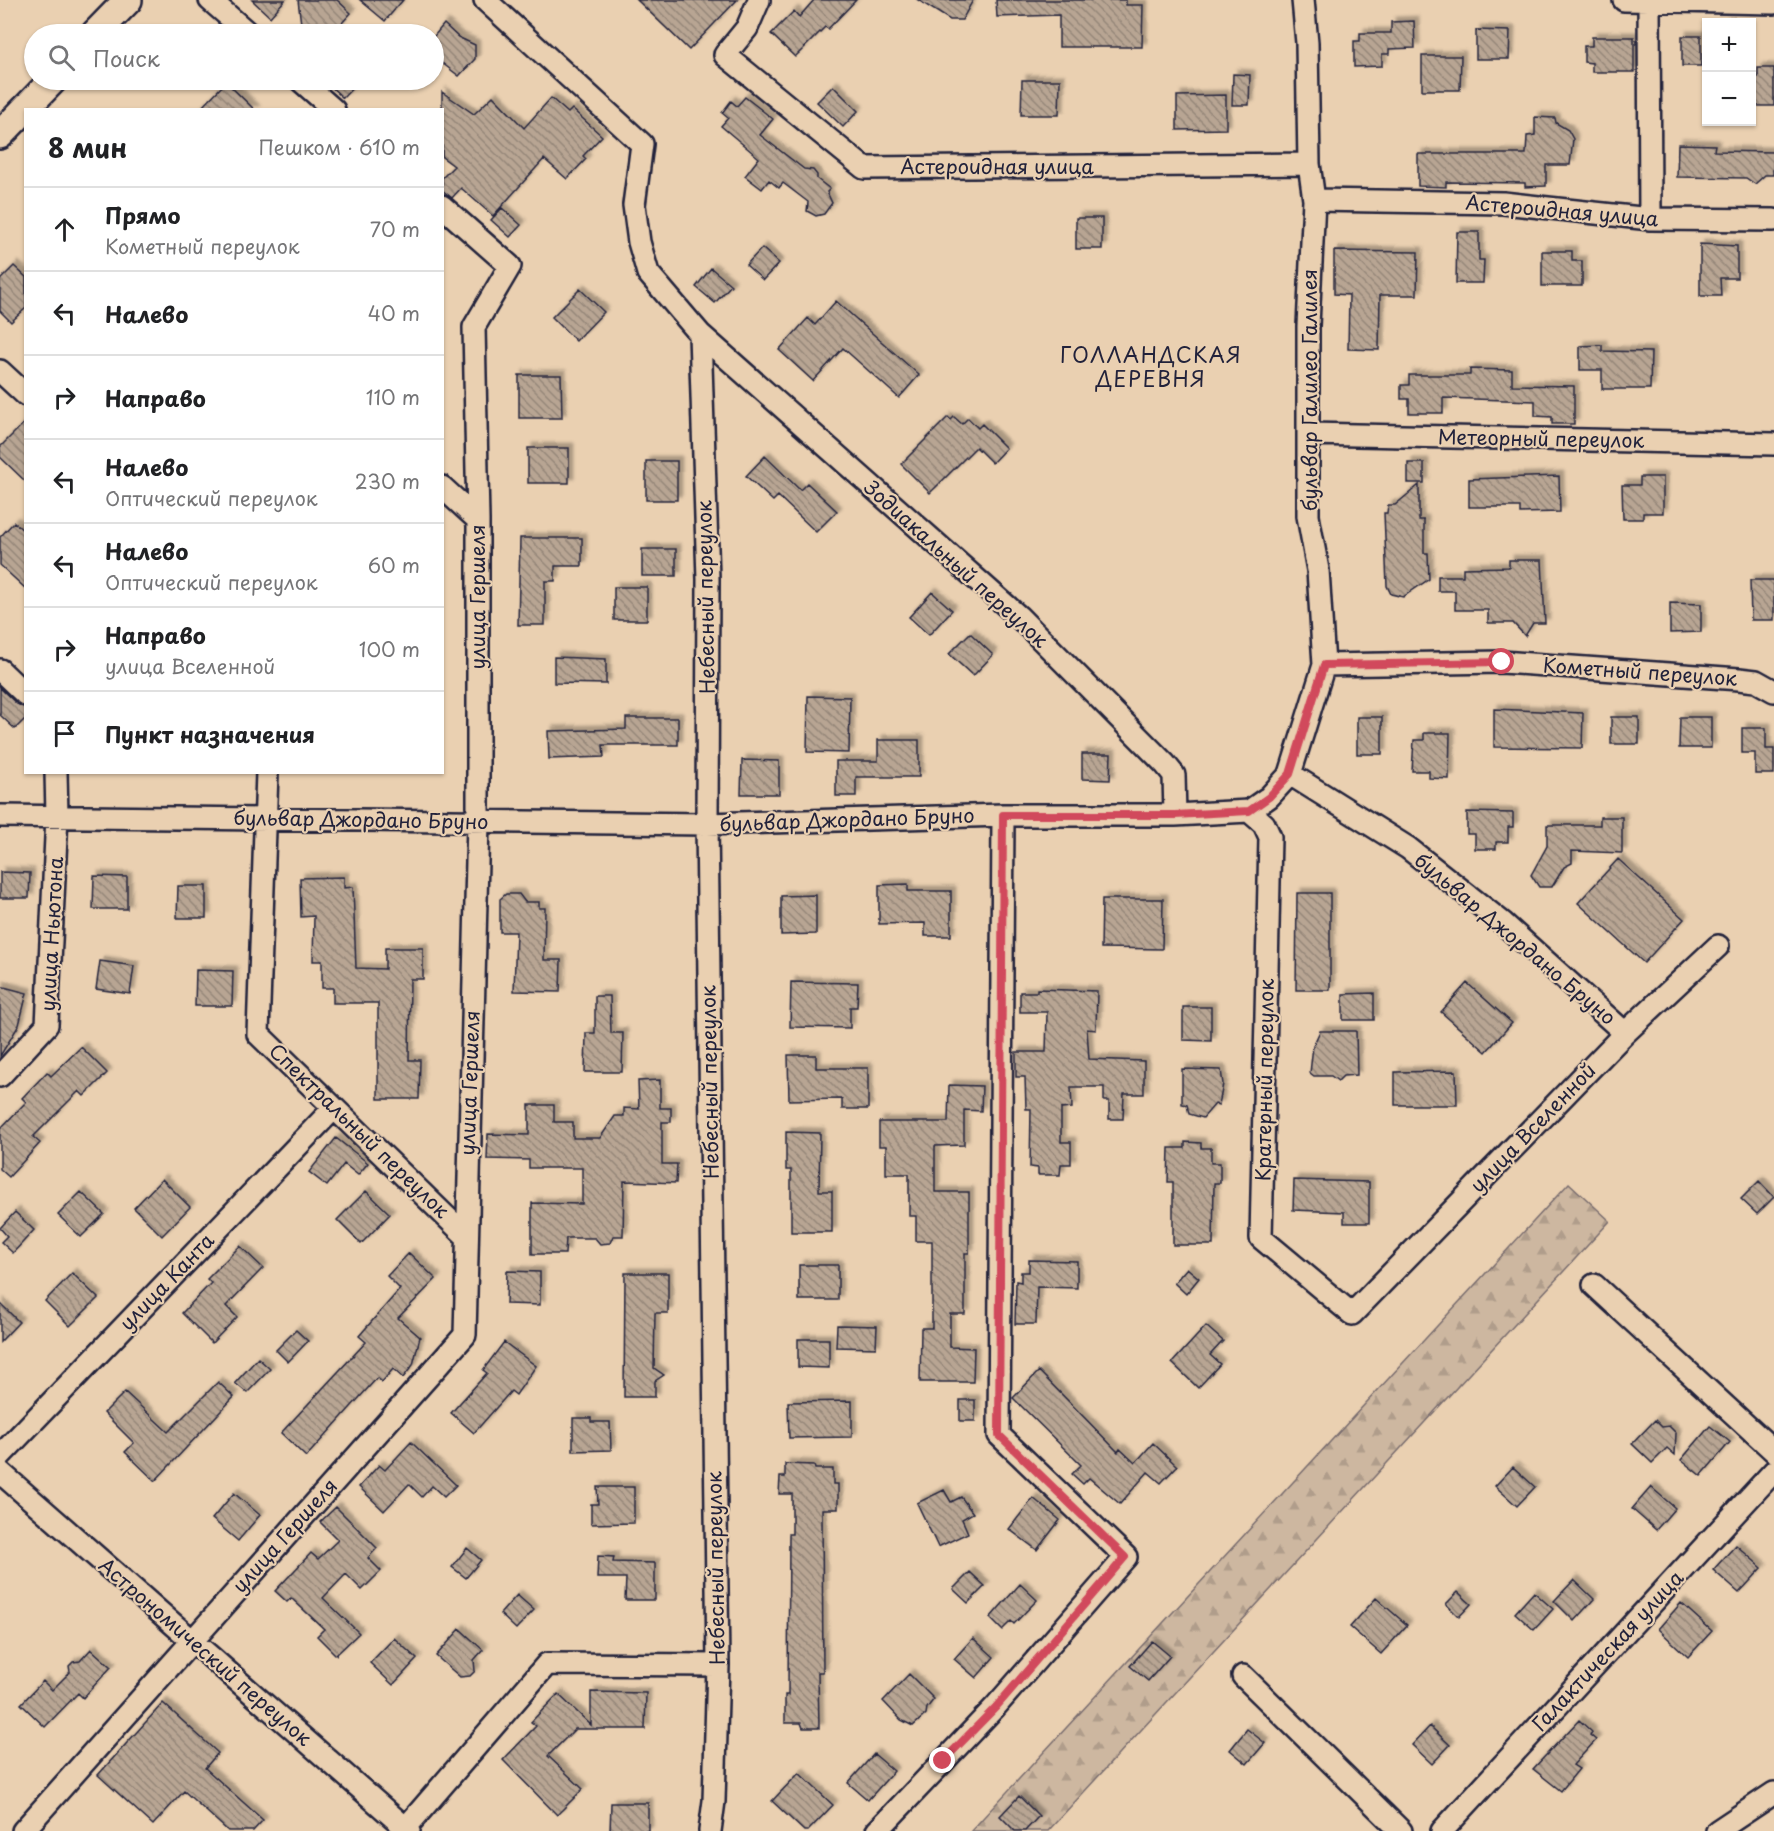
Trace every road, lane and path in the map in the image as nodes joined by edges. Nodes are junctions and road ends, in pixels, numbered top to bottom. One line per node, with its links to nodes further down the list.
1 (128, 0): 9 (main road)
2 (210, 0): 10 (street)
3 (485, 0): 22 (street, Зодиакальный переулок)
4 (759, 0): 17 (street, Астероидная улица)
5 (1303, 0): 17 (street, бульвар Галилео Галилея)
6 (1624, 0): 7 (street)
7 (1649, 1): 8 (street); 20 (street)
8 (1774, 3)
9 (105, 24)
10 (238, 24)
11 (44, 90): 13 (main road)
12 (311, 90): 14 (street)
13 (31, 107)
14 (332, 108)
15 (24, 113): 16 (main road)
16 (0, 135)
17 (1309, 164): 18 (street, бульвар Галилео Галилея)
18 (1314, 200): 20 (street, Астероидная улица); 25 (street, бульвар Галилео Галилея)
19 (444, 208): 28 (street, улица Гершеля)
20 (1650, 219): 21 (street, Астероидная улица)
21 (1774, 220)
22 (700, 334): 38 (street, Зодиакальный переулок); 43 (street, Небесный переулок)
23 (0, 371): 24 (street)
24 (24, 393)
25 (1309, 434): 26 (street, Метеорный переулок); 29 (street, бульвар Галилео Галилея)
26 (1774, 444)
27 (444, 489): 28 (street)
28 (478, 520): 42 (street, улица Гершеля)
29 (1324, 665): 31 (street, Кометный переулок); 35 (street, бульвар Галилео Галилея)
30 (0, 670): 32 (street)
31 (1774, 691)
32 (24, 693)
33 (56, 774): 40 (street, улица Ньютона)
34 (267, 774): 41 (street, Спектральный переулок)
35 (1290, 774): 36 (street); 45 (street, бульвар Джордано Бруно)
36 (1249, 811): 38 (street, бульвар Джордано Бруно); 50 (street, Кратерный переулок)
37 (1003, 815): 38 (street, бульвар Джордано Бруно); 43 (street, бульвар Джордано Бруно); 62 (street)
38 (1175, 815)
39 (0, 816): 40 (street, бульвар Джордано Бруно)
40 (57, 816): 41 (street, бульвар Джордано Бруно); 46 (street, улица Ньютона)
41 (267, 819): 42 (street, бульвар Джордано Бруно); 47 (street, Спектральный переулок)
42 (478, 822): 43 (street, бульвар Джордано Бруно); 48 (street, улица Гершеля)
43 (707, 824): 56 (street, Небесный переулок)
44 (1718, 946): 45 (street, улица Вселенной)
45 (1625, 1033): 50 (street, улица Вселенной)
46 (0, 1076)
47 (334, 1108): 48 (street, Спектральный переулок); 52 (street, улица Канта)
48 (466, 1236): 55 (street, улица Гершеля)
49 (1594, 1285): 51 (street)
50 (1352, 1314)
51 (1774, 1451)
52 (0, 1456)
53 (1774, 1471): 64 (street, Галактическая улица)
54 (0, 1472): 55 (street, Астрономический переулок)
55 (192, 1641): 59 (street, Астрономический переулок); 60 (street, улица Гершеля)
56 (718, 1665): 59 (street); 61 (street, Небесный переулок)
57 (1243, 1676): 63 (street)
58 (1774, 1794): 65 (street)
59 (406, 1830)
60 (22, 1831)
61 (710, 1831)
62 (877, 1831)
63 (1401, 1831)
64 (1442, 1831)
65 (1717, 1831)

